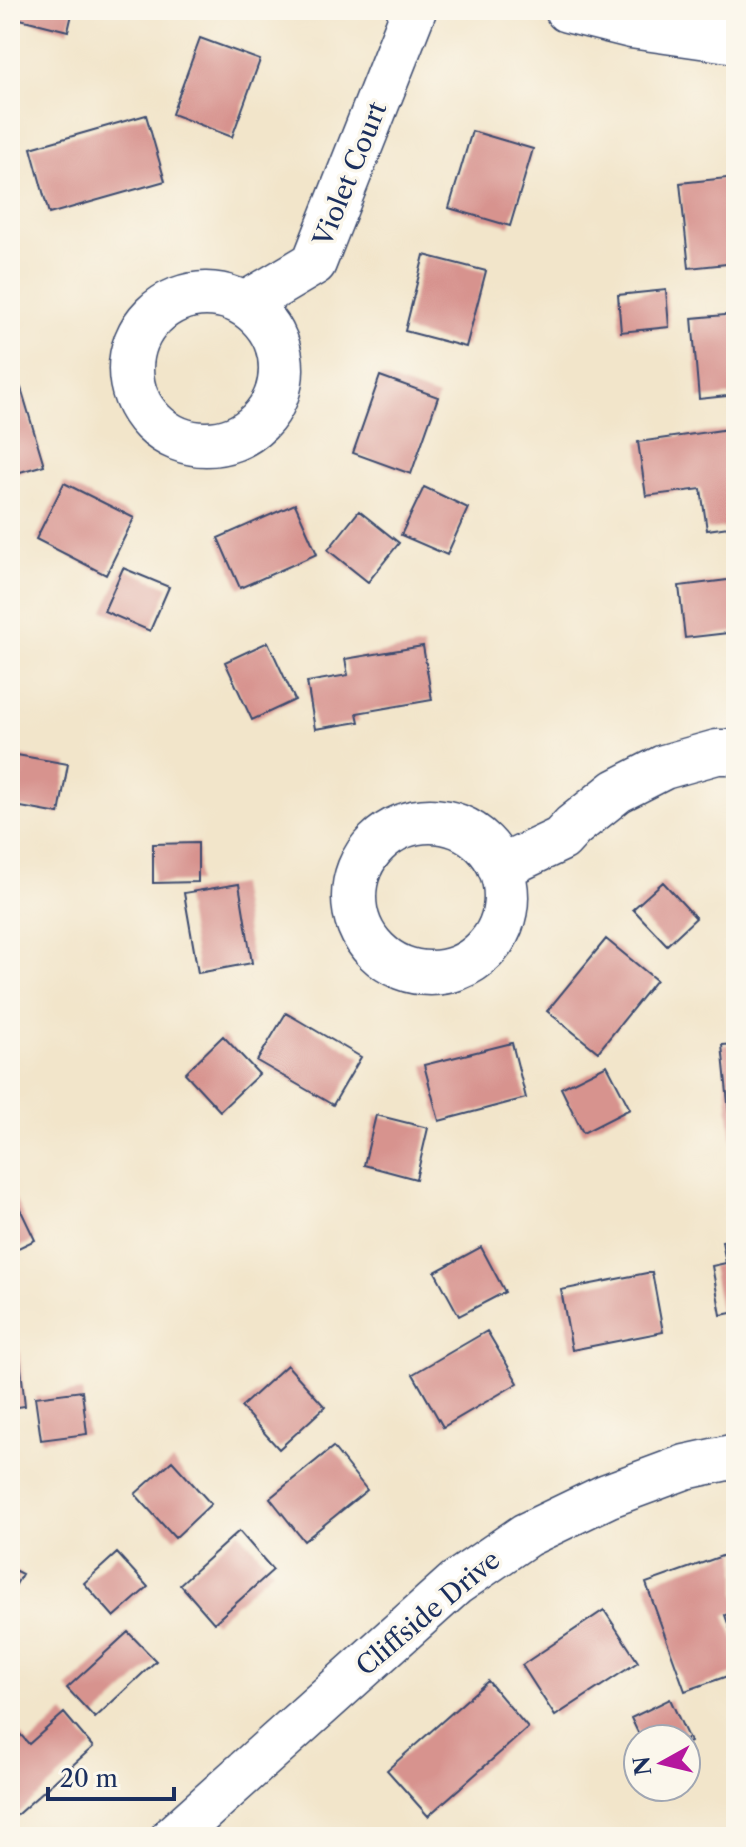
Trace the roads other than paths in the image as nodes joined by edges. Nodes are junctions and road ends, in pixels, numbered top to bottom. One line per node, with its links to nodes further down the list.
1 (414, 10): 4 (street, Violet Court)
2 (567, 10): 3 (street)
3 (736, 41)
4 (245, 304)
5 (736, 752): 6 (street)
6 (500, 868)
7 (736, 1456): 8 (street, Cliffside Drive)
8 (199, 1829)

